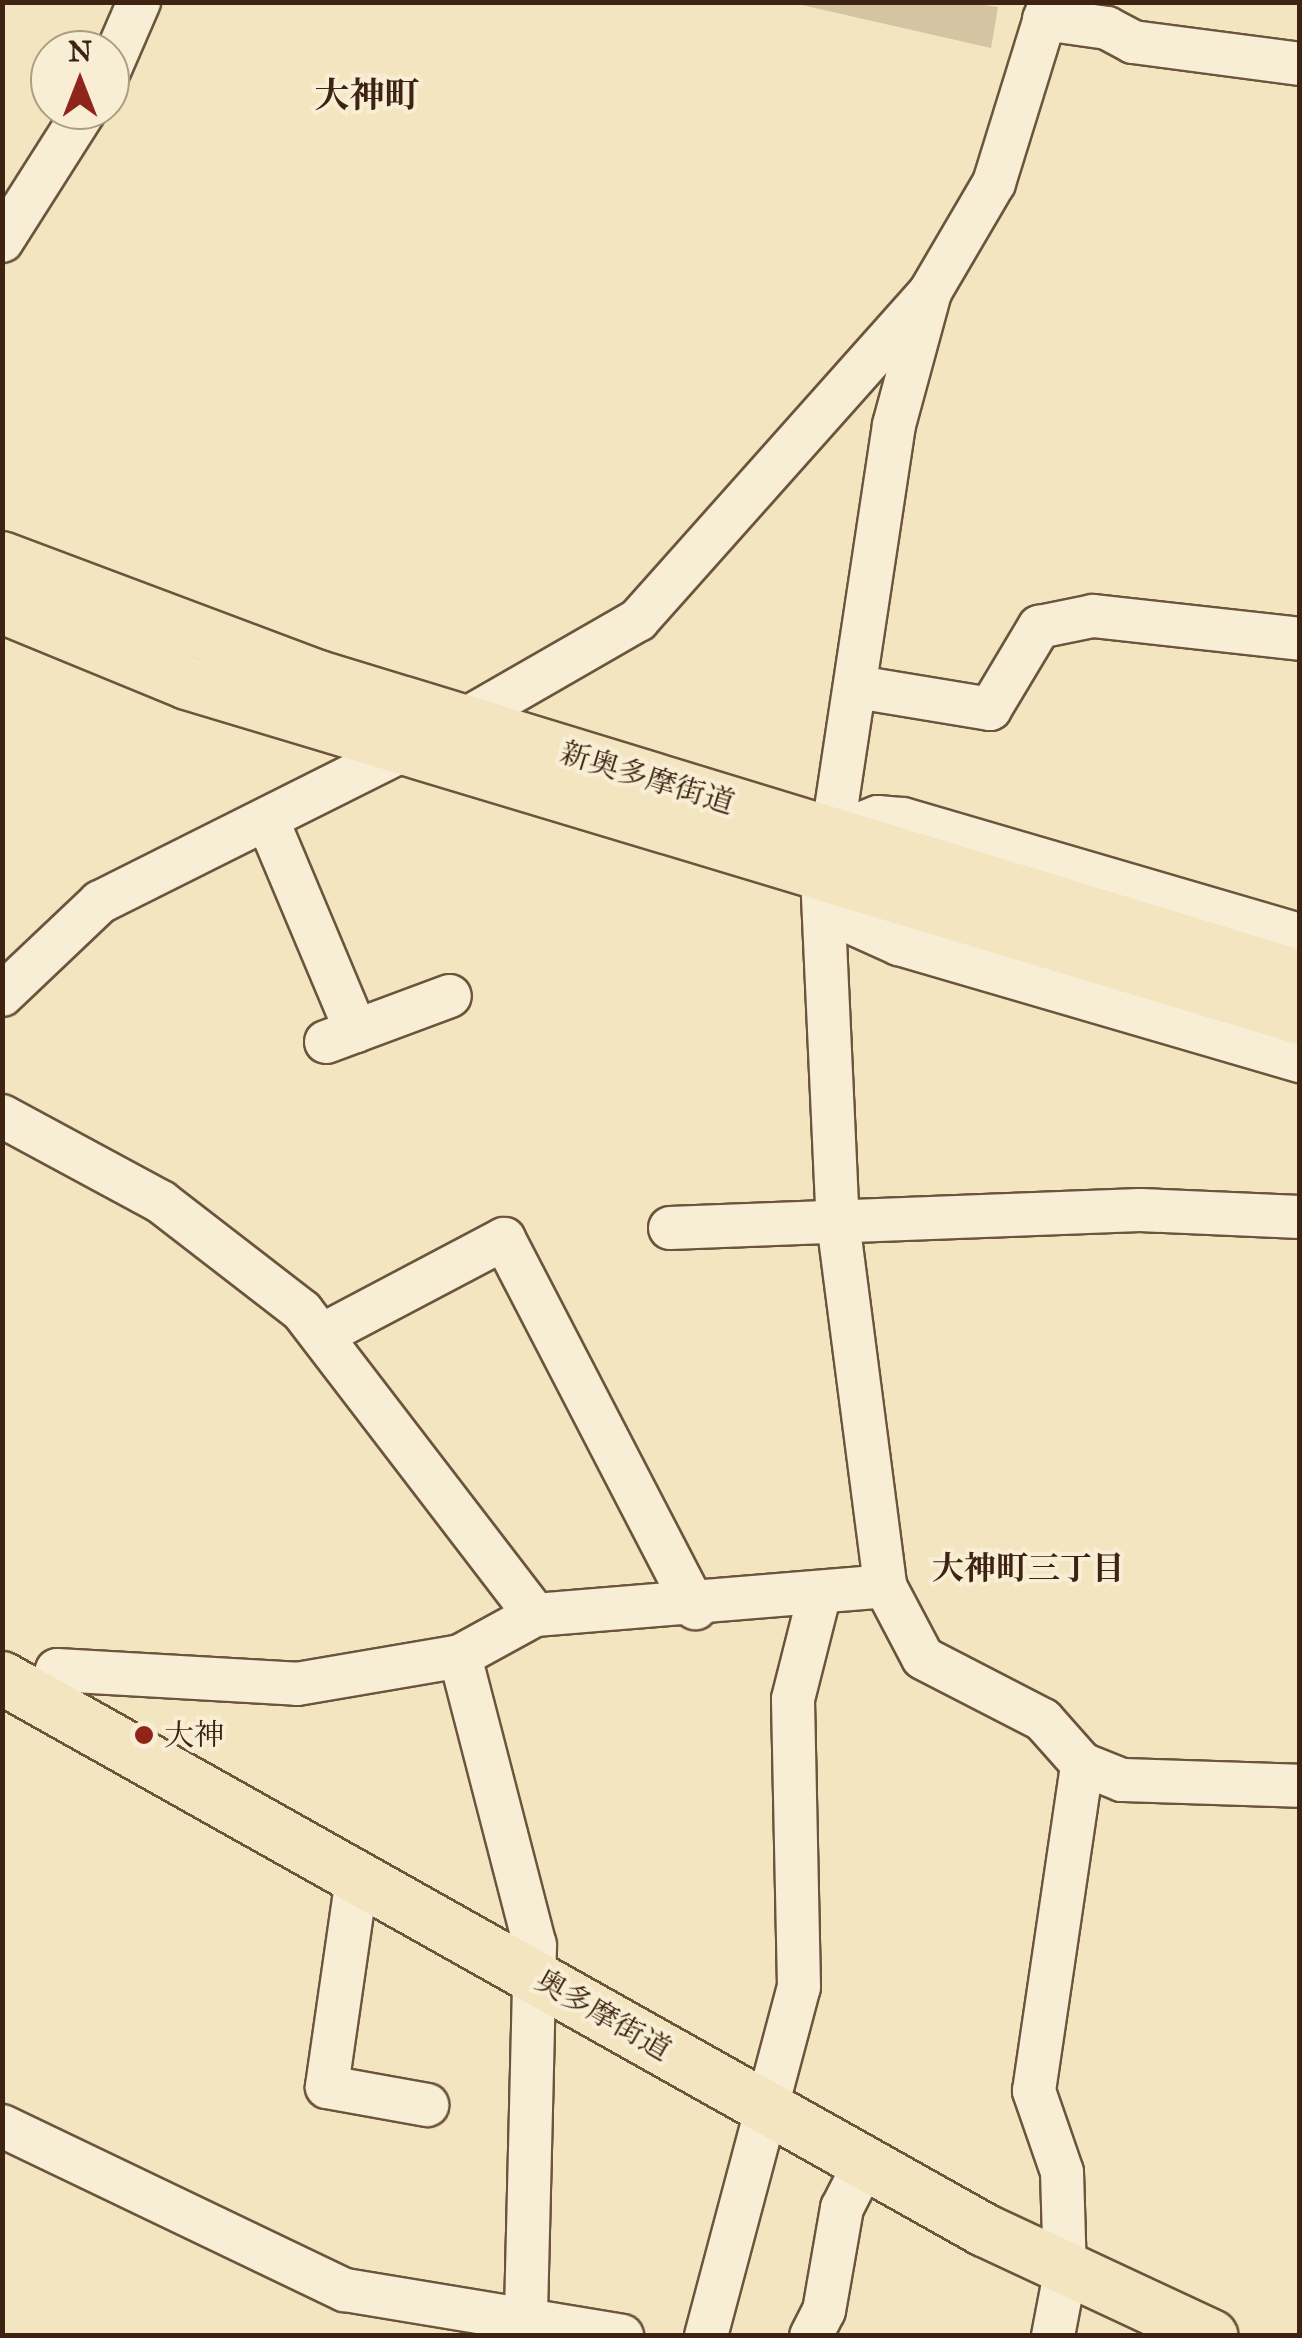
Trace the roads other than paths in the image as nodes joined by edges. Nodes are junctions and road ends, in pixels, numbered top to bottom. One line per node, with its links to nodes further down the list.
1 (139, 2): 3 (street)
2 (1048, 11): 4 (street); 7 (street)
3 (127, 30)
4 (1300, 64)
5 (72, 130): 6 (street)
6 (2, 241)
7 (930, 292): 11 (street); 12 (street)
8 (2, 558): 12 (main road, 新奥多摩街道)
9 (2, 606): 13 (main road, 新奥多摩街道)
10 (1300, 638): 11 (street)
11 (857, 687): 15 (street)
12 (464, 720): 13 (street); 15 (main road, 新奥多摩街道)
13 (396, 748): 14 (street); 15 (main road, 新奥多摩街道)
14 (267, 819): 18 (street); 19 (street)
15 (828, 874): 16 (street); 17 (main road, 新奥多摩街道); 20 (main road, 新奥多摩街道); 21 (street); 24 (street)
16 (1300, 935)
17 (1300, 977)
18 (2, 995)
19 (450, 996)
20 (1300, 1018)
21 (1300, 1061)
22 (2, 1116): 26 (street)
23 (1300, 1218): 24 (street)
24 (838, 1222): 25 (street); 27 (street)
25 (670, 1228)
26 (322, 1335): 29 (street); 30 (street)
27 (885, 1586): 28 (street); 33 (street)
28 (818, 1596): 29 (street); 38 (street)
29 (695, 1608): 30 (street)
30 (535, 1615): 31 (street)
31 (460, 1656): 32 (street); 36 (street)
32 (24, 1690): 35 (main road, 奥多摩街道)
33 (1082, 1764): 34 (street); 41 (street)
34 (1300, 1786)
35 (357, 1878): 36 (main road, 奥多摩街道); 37 (street)
36 (536, 1977): 38 (main road, 奥多摩街道); 42 (street)
37 (427, 2105)
38 (763, 2107): 40 (main road, 奥多摩街道); 44 (street)
39 (2, 2126): 42 (street)
40 (865, 2164): 41 (main road, 奥多摩街道); 45 (street)
41 (1065, 2273): 46 (street); 47 (main road, 奥多摩街道)
42 (526, 2317): 43 (street)
43 (622, 2336)
44 (706, 2336)
45 (810, 2336)
46 (1053, 2336)
47 (1212, 2336)

